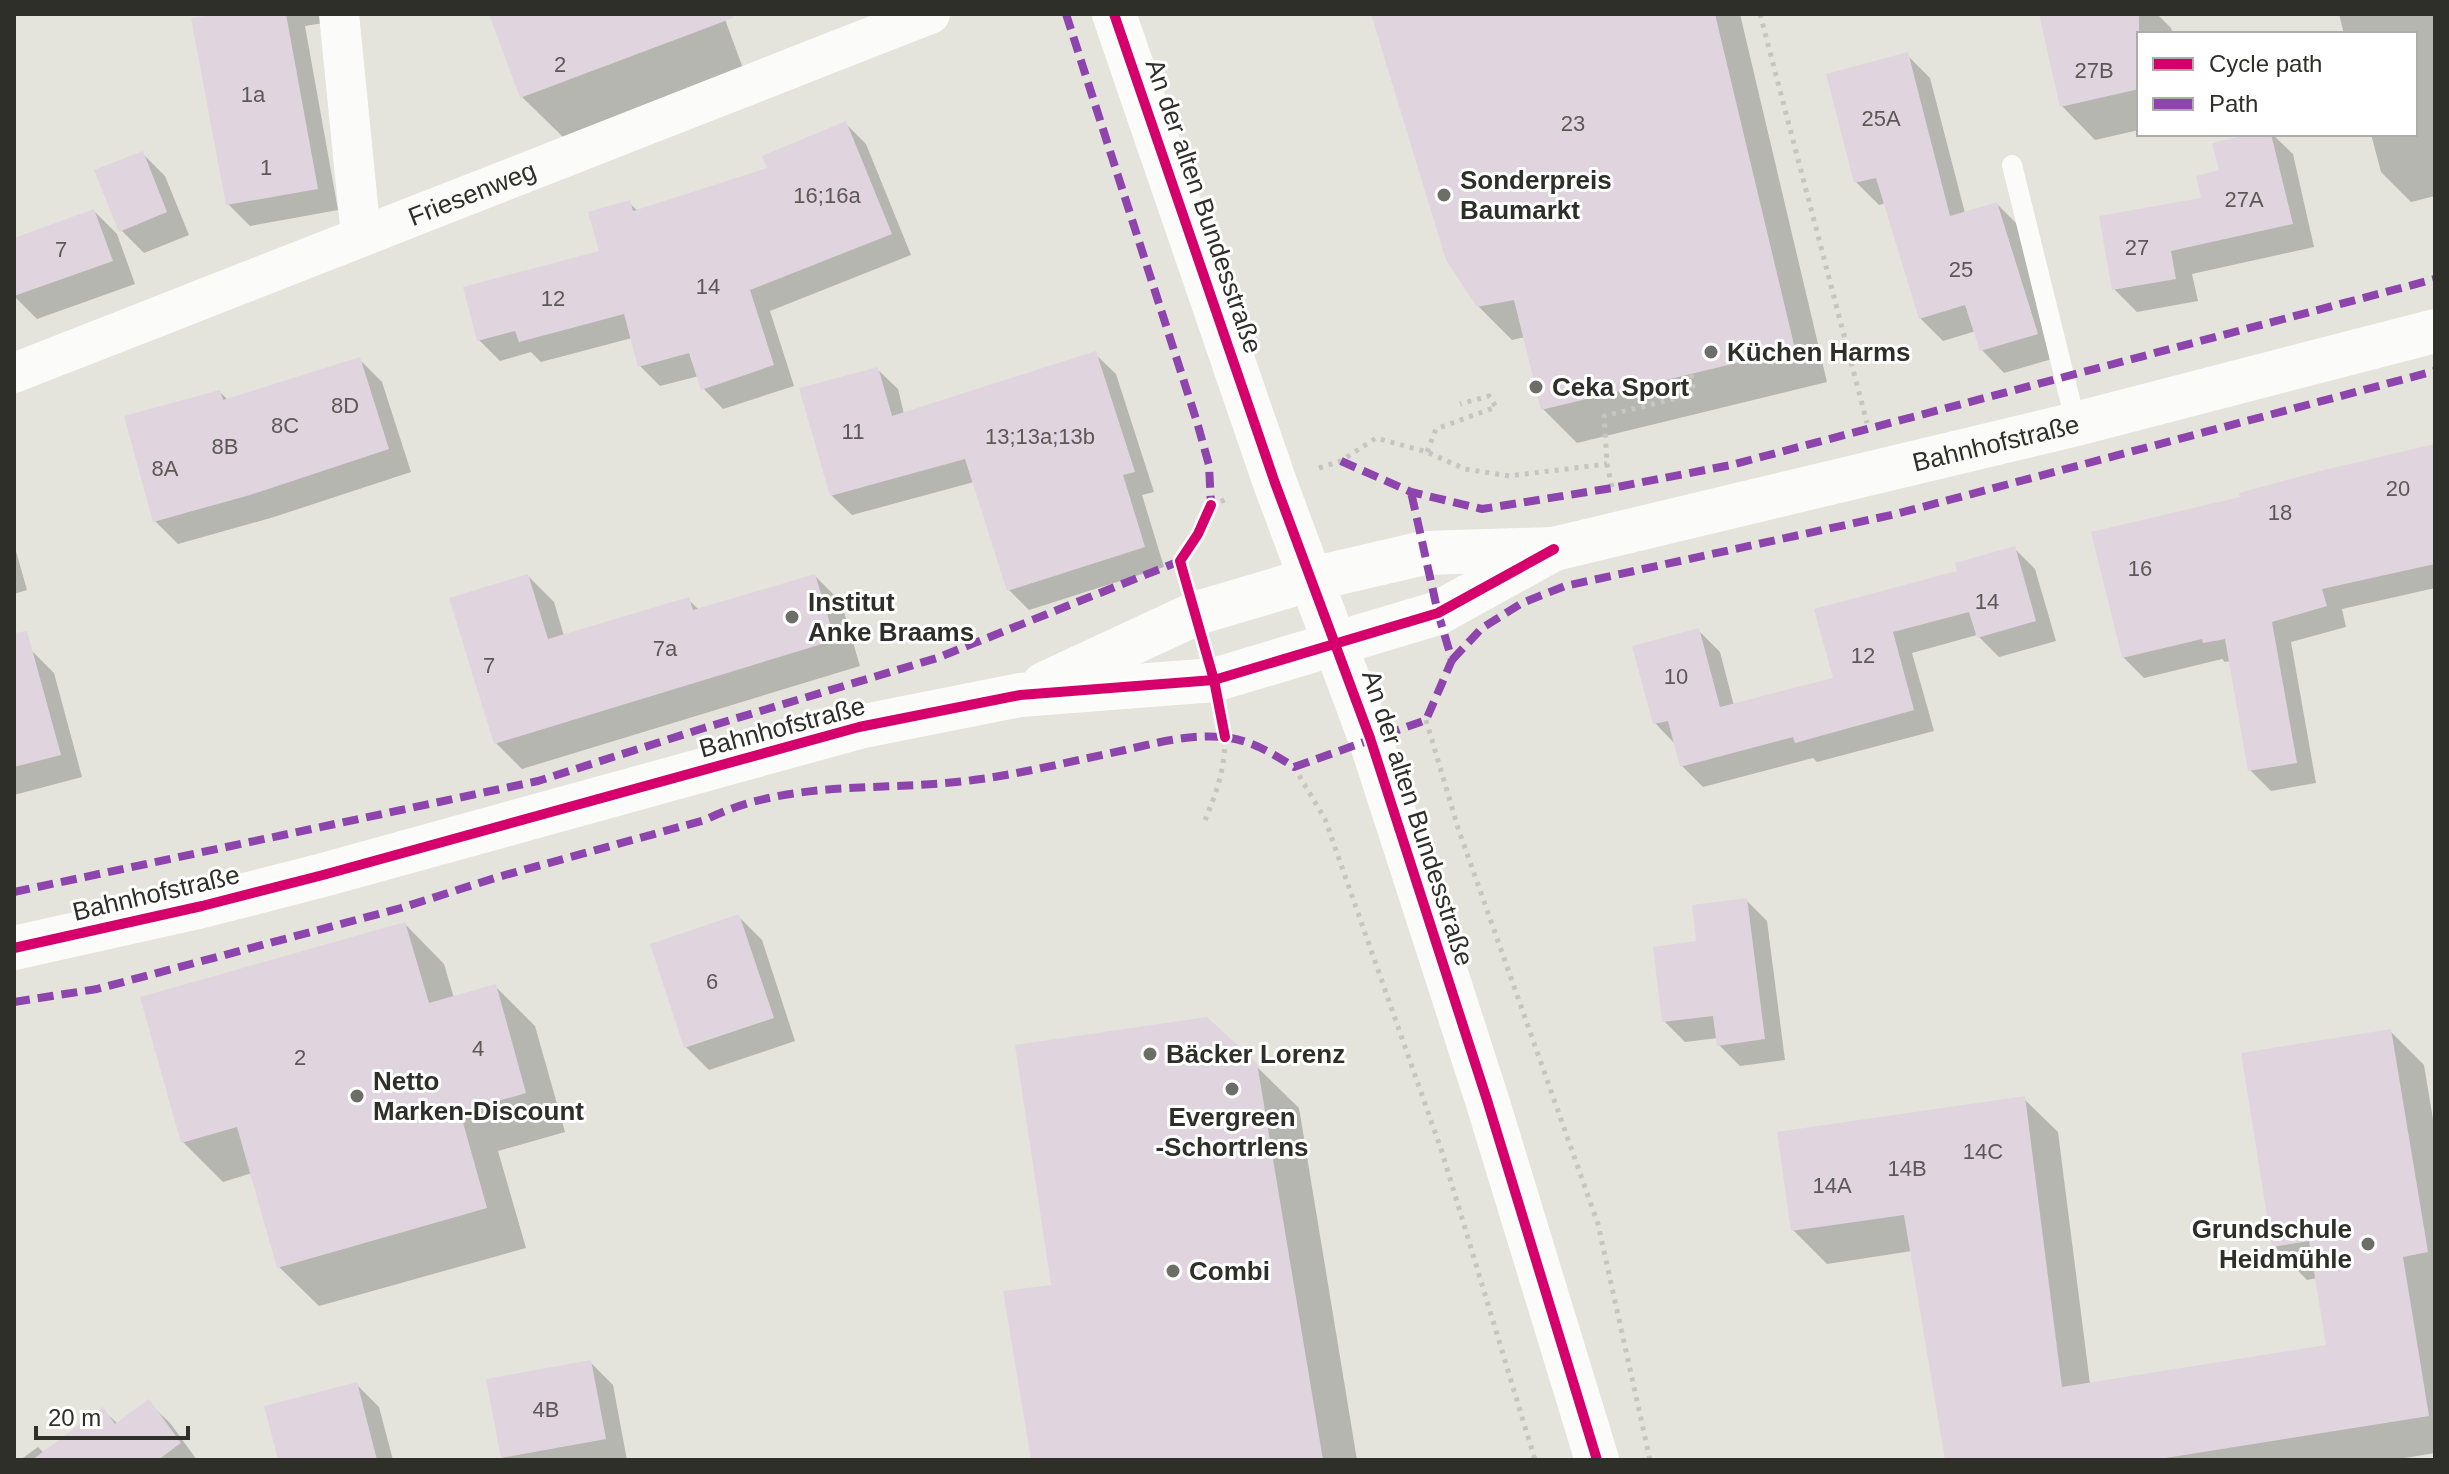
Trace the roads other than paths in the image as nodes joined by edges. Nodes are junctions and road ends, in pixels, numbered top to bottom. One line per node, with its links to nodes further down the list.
1 (339, 14): 5 (street)
2 (930, 14): 5 (street, Friesenweg)
3 (1114, 14): 10 (street, An der alten Bundesstraße)
4 (2012, 165): 8 (lane)
5 (361, 236): 7 (street, Friesenweg)
6 (2435, 331): 8 (street, Bahnhofstraße)
7 (14, 373)
8 (2076, 424): 9 (street, Bahnhofstraße)
9 (1554, 549): 10 (street, Bahnhofstraße); 11 (street, Bahnhofstraße)
10 (1312, 579): 11 (street, An der alten Bundesstraße); 12 (street, Bahnhofstraße)
11 (1337, 645): 12 (street, Bahnhofstraße); 14 (street, An der alten Bundesstraße)
12 (1020, 695): 13 (street, Bahnhofstraße)
13 (14, 948)
14 (1597, 1460)

